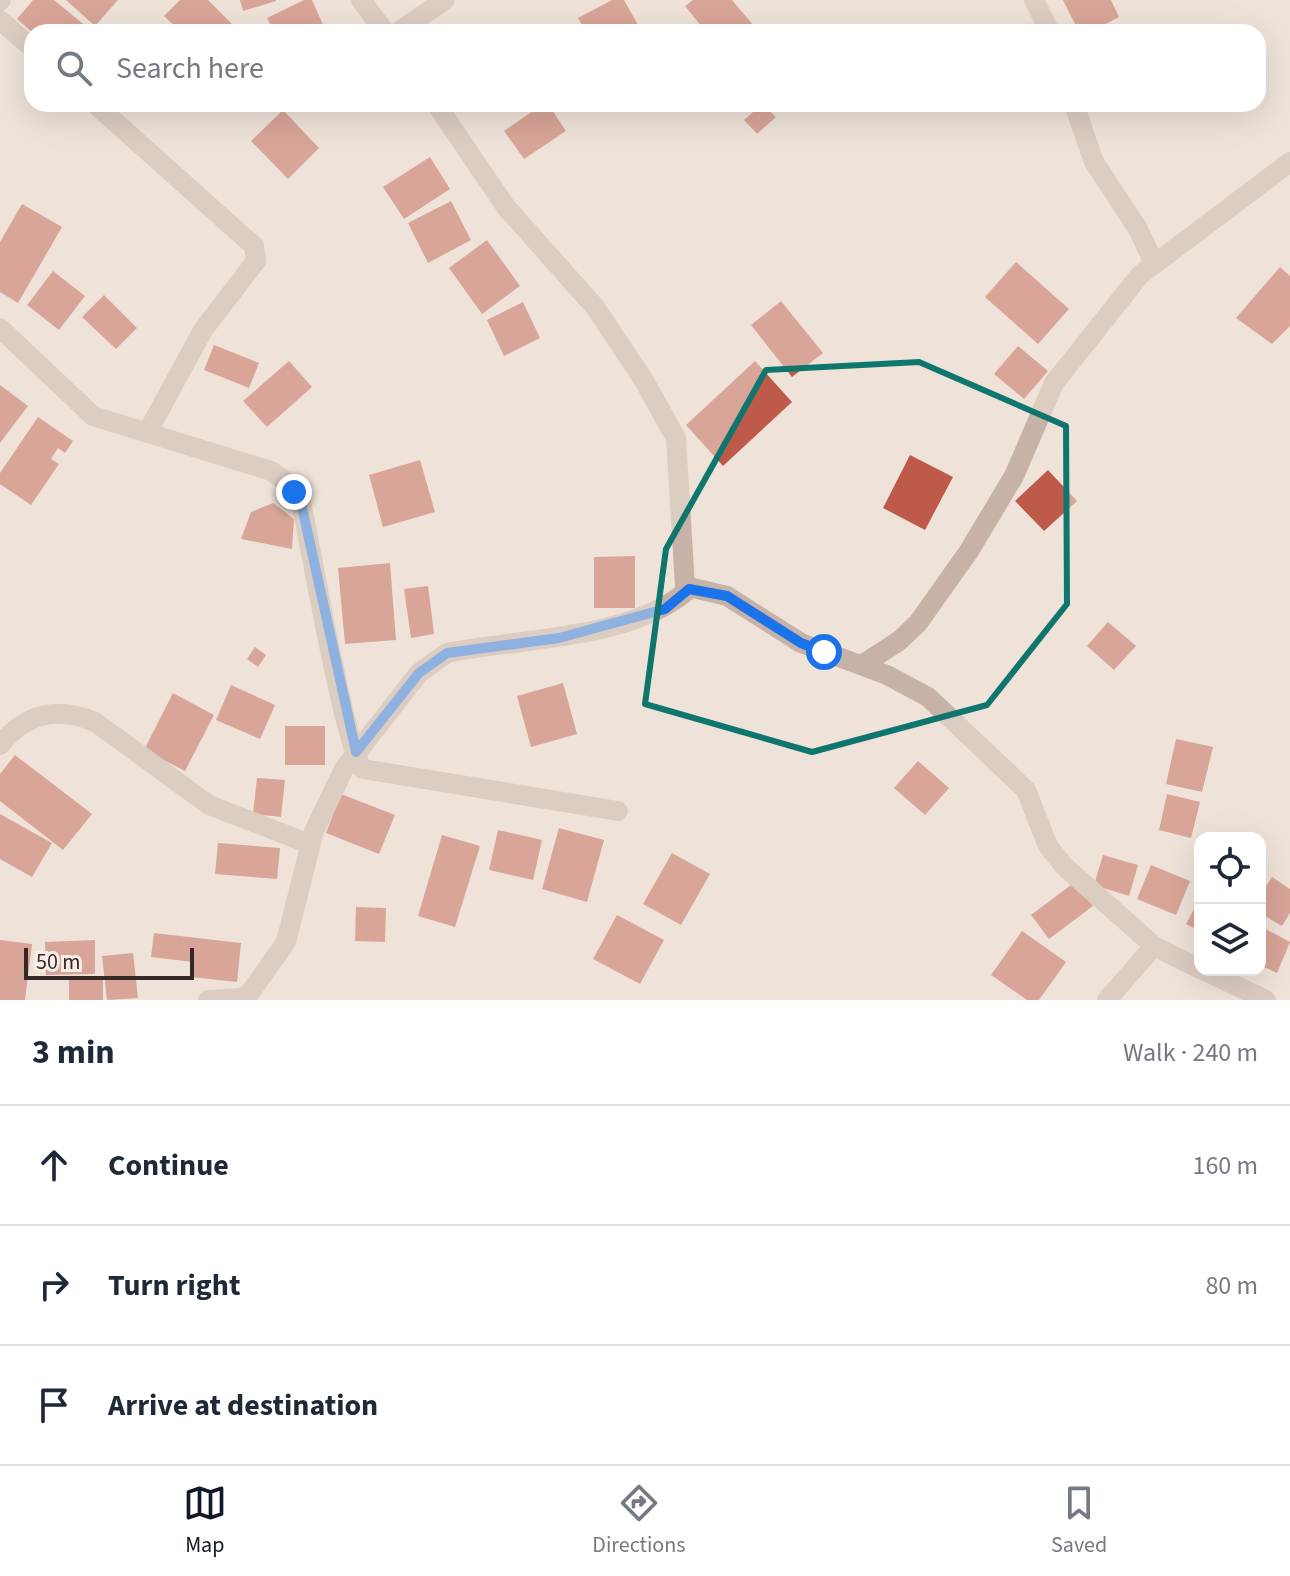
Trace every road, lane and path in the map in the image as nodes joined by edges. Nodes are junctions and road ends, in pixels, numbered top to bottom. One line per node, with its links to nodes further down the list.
1 (361, 0): 5 (street)
2 (445, 0): 6 (street)
3 (1034, 0): 7 (street)
4 (0, 20): 8 (street)
5 (379, 24)
6 (410, 24)
7 (1046, 24)
8 (24, 41)
9 (104, 112): 15 (street)
10 (441, 112): 16 (street)
11 (1077, 112): 13 (street)
12 (1289, 166): 13 (street)
13 (1153, 261): 17 (street)
14 (0, 328): 15 (street)
15 (147, 433): 19 (street)
16 (689, 589): 17 (street); 19 (street)
17 (862, 665): 22 (street)
18 (0, 745): 21 (street)
19 (356, 752): 20 (street); 21 (street)
20 (618, 811)
21 (310, 844): 25 (street)
22 (1154, 946): 23 (street); 26 (street)
23 (1194, 965)
24 (1216, 976): 27 (street)
25 (208, 1000)
26 (1107, 1000)
27 (1266, 1000)

